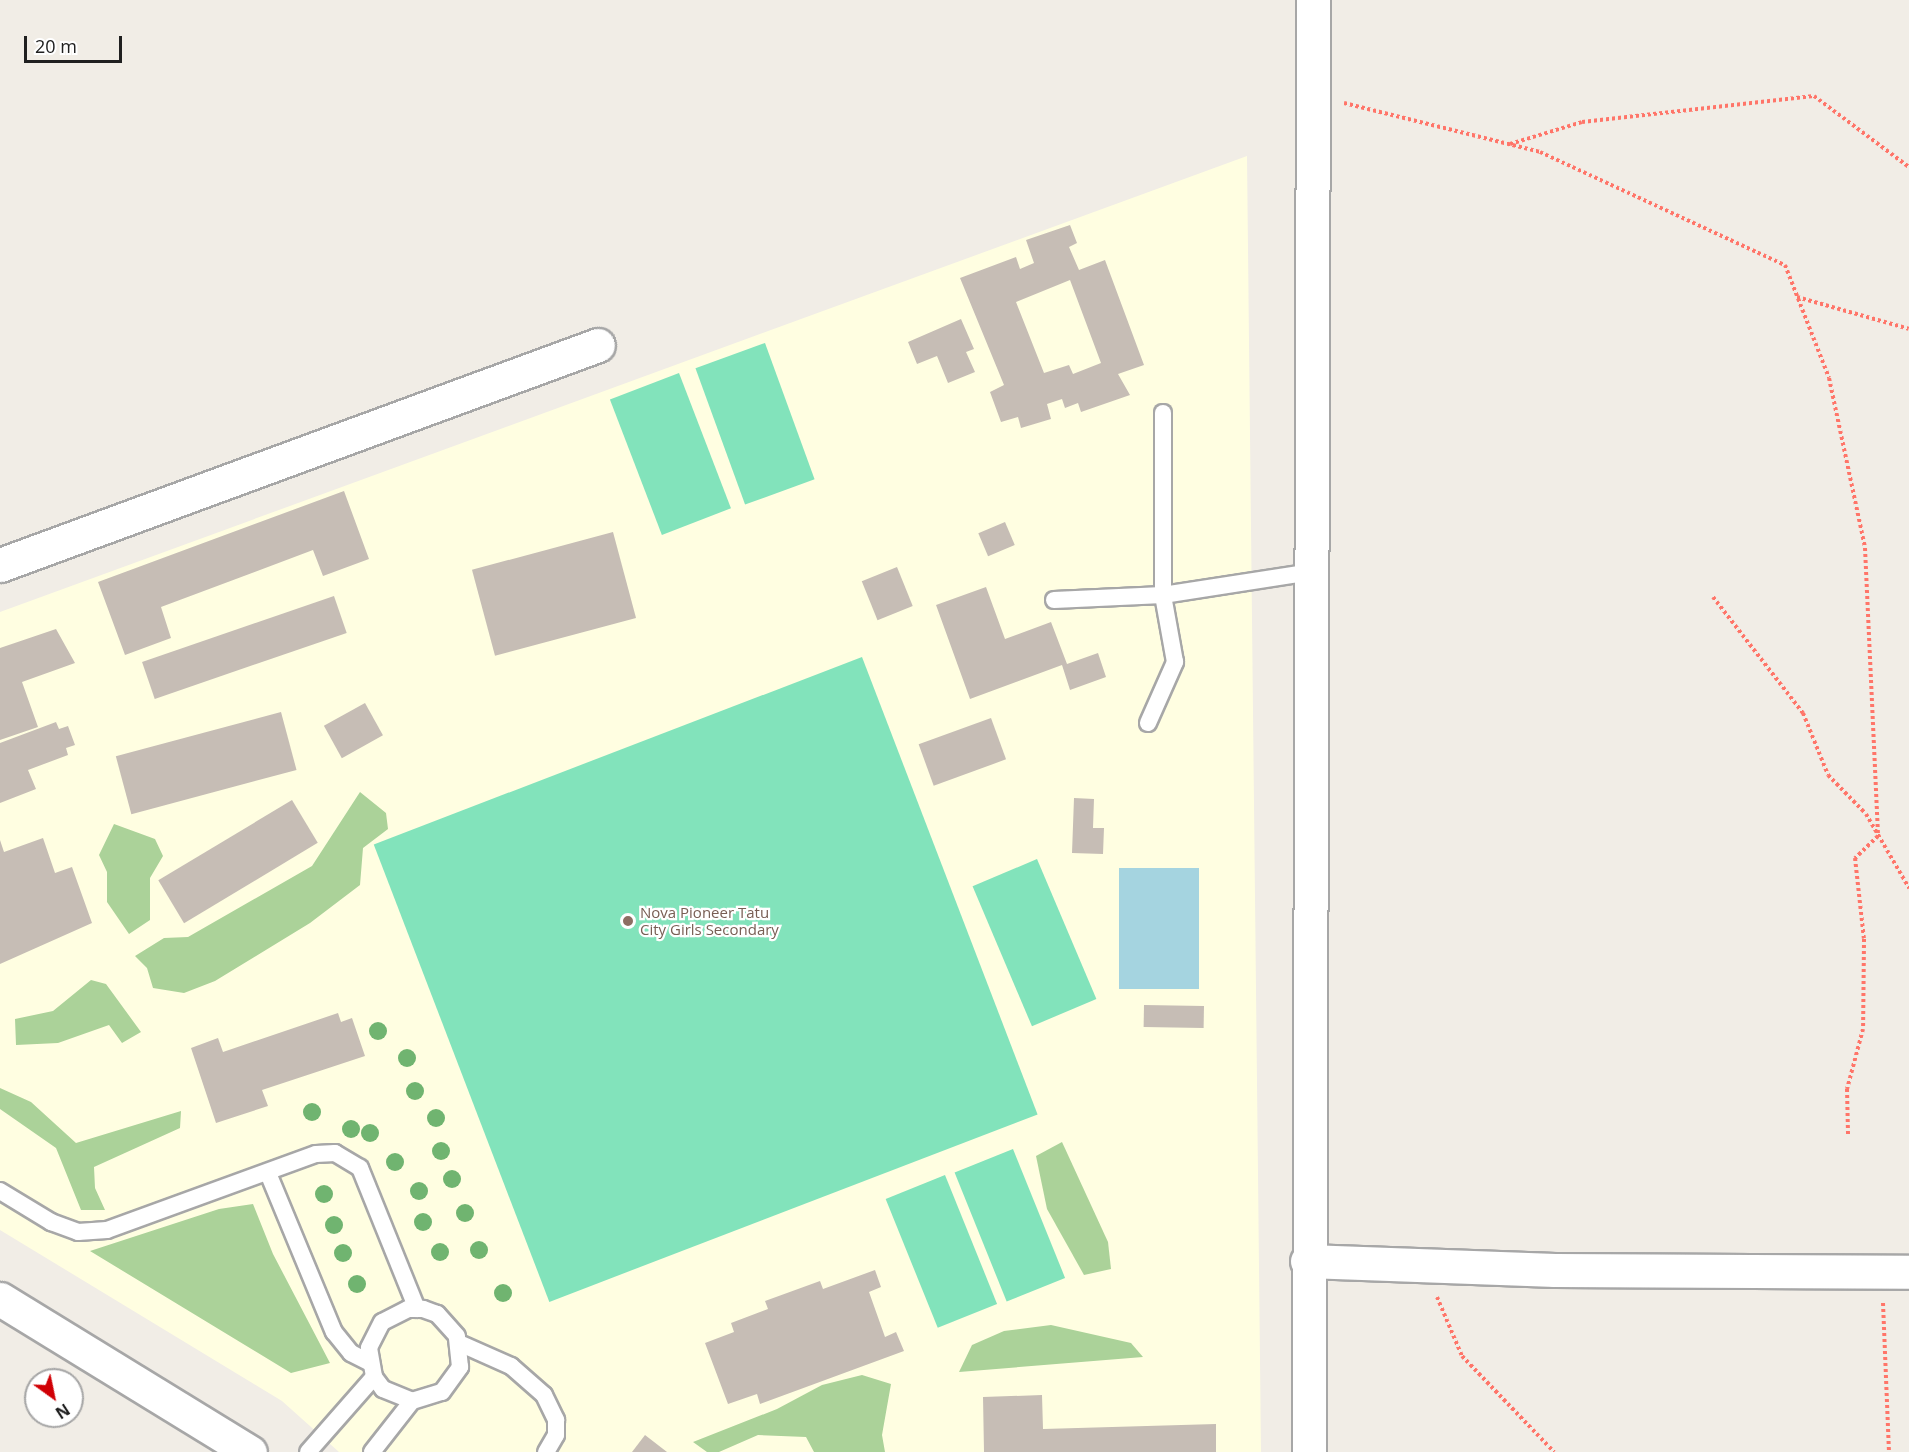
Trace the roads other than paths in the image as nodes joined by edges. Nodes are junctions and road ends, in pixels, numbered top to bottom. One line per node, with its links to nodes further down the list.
1 (1313, 0): 5 (street)
2 (598, 345): 4 (street)
3 (1163, 413): 6 (lane)
4 (0, 565)
5 (1312, 572): 6 (lane); 11 (street)
6 (1163, 594): 7 (lane); 8 (lane)
7 (1054, 600)
8 (1148, 723)
9 (268, 1173): 10 (lane); 14 (lane); 16 (lane)
10 (0, 1191)
11 (1307, 1260): 12 (street); 22 (street)
12 (1895, 1272)
13 (0, 1299): 18 (street)
14 (417, 1309): 15 (lane); 16 (lane)
15 (459, 1343): 17 (lane); 21 (lane)
16 (371, 1370): 17 (lane); 19 (lane)
17 (412, 1401): 20 (lane)
18 (250, 1452)
19 (308, 1452)
20 (372, 1452)
21 (546, 1452)
22 (1309, 1452)

